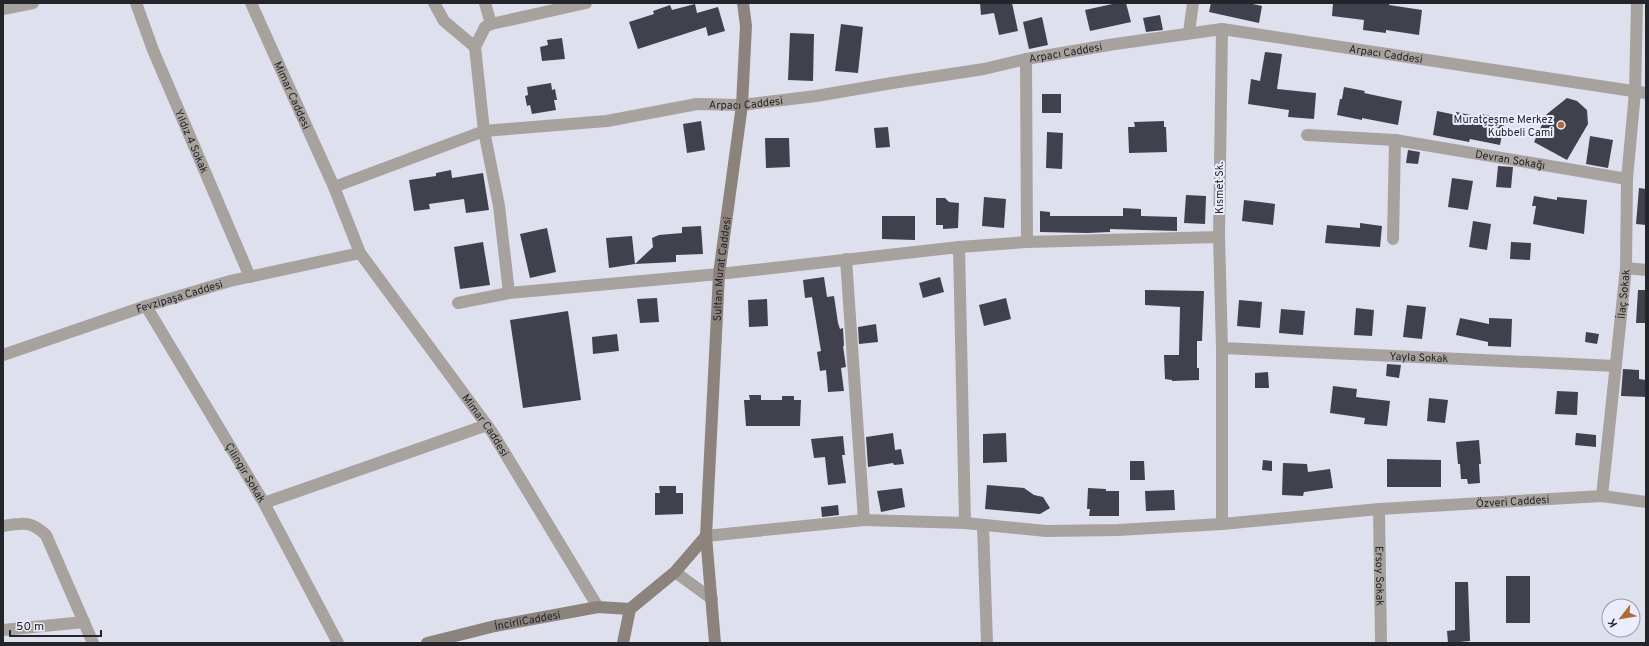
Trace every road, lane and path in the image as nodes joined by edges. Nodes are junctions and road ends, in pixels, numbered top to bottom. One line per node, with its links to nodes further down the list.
1 (33, 3): 10 (street)
2 (136, 3): 32 (street, Yıldız 4 Sokak)
3 (251, 3): 22 (street, Mimar Caddesi)
4 (434, 3): 14 (street)
5 (485, 3): 11 (street)
6 (586, 3): 11 (street)
7 (743, 3): 17 (main road, Sultan Murat Caddesi)
8 (1193, 3): 13 (street)
9 (1637, 3): 16 (street, İlaç Sokak)
10 (3, 9)
11 (491, 24): 14 (street)
12 (1222, 28): 13 (street, Arpacı Caddesi); 16 (street, Arpacı Caddesi); 23 (street, Kısmet Sk.)
13 (1189, 32): 15 (street, Arpacı Caddesi)
14 (475, 47): 18 (street)
15 (1026, 59): 17 (street, Arpacı Caddesi); 25 (street)
16 (1641, 92): 21 (street, İlaç Sokak)
17 (742, 105): 18 (street, Arpacı Caddesi); 31 (main road, Sultan Murat Caddesi)
18 (484, 131): 22 (street, Arpacı Caddesi); 33 (street)
19 (1307, 135): 20 (street, Devran Sokağı)
20 (1395, 140): 21 (street, Devran Sokağı); 24 (street)
21 (1627, 179): 29 (street, İlaç Sokak)
22 (334, 187): 27 (street, Mimar Caddesi)
23 (1219, 237): 25 (street); 36 (street, Kısmet Sk.)
24 (1393, 239)
25 (1027, 242): 26 (street)
26 (959, 247): 28 (street); 45 (street)
27 (360, 253): 32 (street, Fevzipaşa Caddesi); 39 (street, Mimar Caddesi)
28 (846, 259): 31 (street); 44 (street)
29 (1626, 268): 30 (street); 38 (street, İlaç Sokak)
30 (1646, 270)
31 (719, 274): 33 (street); 49 (main road, Sultan Murat Caddesi)
32 (250, 277): 35 (street, Fevzipaşa Caddesi)
33 (509, 293): 34 (street)
34 (458, 303)
35 (146, 306): 37 (street, Fevzipaşa Caddesi); 42 (street, Çilingir Sokak)
36 (1222, 348): 38 (street, Yayla Sokak); 46 (street, Kısmet Sk.)
37 (3, 355)
38 (1616, 366): 40 (street, İlaç Sokak)
39 (487, 425): 42 (street); 52 (street, Mimar Caddesi)
40 (1602, 496): 41 (street, Özveri Caddesi); 43 (street, Özveri Caddesi)
41 (1646, 502)
42 (264, 503): 57 (street, Çilingir Sokak)
43 (1379, 509): 46 (street, Özveri Caddesi); 62 (street, Ersoy Sokak)
44 (864, 520): 45 (street, Özveri Caddesi); 49 (street, Özveri Caddesi)
45 (965, 523): 47 (street, Özveri Caddesi)
46 (1222, 524): 47 (street, Özveri Caddesi)
47 (983, 525): 61 (street)
48 (3, 526): 54 (street)
49 (706, 536): 50 (main road); 51 (main road, Sultan Murat Caddesi)
50 (675, 572): 51 (street); 53 (main road)
51 (712, 600): 60 (main road)
52 (598, 607): 53 (main road, İncirliCaddesi); 58 (main road, İncirliCaddesi)
53 (630, 609): 59 (main road)
54 (84, 622): 55 (street); 56 (street)
55 (3, 630)
56 (93, 643)
57 (338, 643)
58 (427, 643)
59 (623, 643)
60 (715, 643)
61 (987, 643)
62 (1381, 643)

